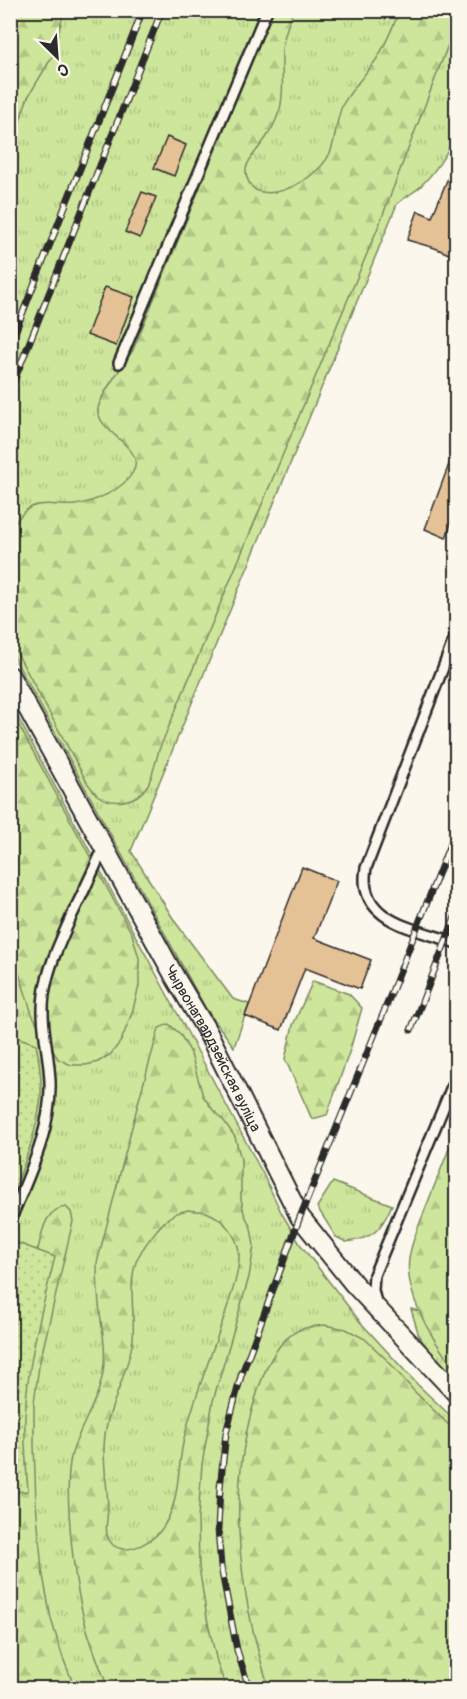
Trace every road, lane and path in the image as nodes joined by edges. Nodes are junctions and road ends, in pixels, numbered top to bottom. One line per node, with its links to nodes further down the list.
1 (267, 10): 2 (lane)
2 (119, 363)
3 (456, 634): 6 (lane)
4 (10, 676): 5 (street, Чырвонагвардзейская вуліца)
5 (104, 847): 8 (lane); 9 (street, Чырвонагвардзейская вуліца)
6 (456, 943)
7 (456, 1077): 9 (lane)
8 (10, 1221)
9 (377, 1308): 10 (street, Чырвонагвардзейская вуліца)
10 (456, 1393)

